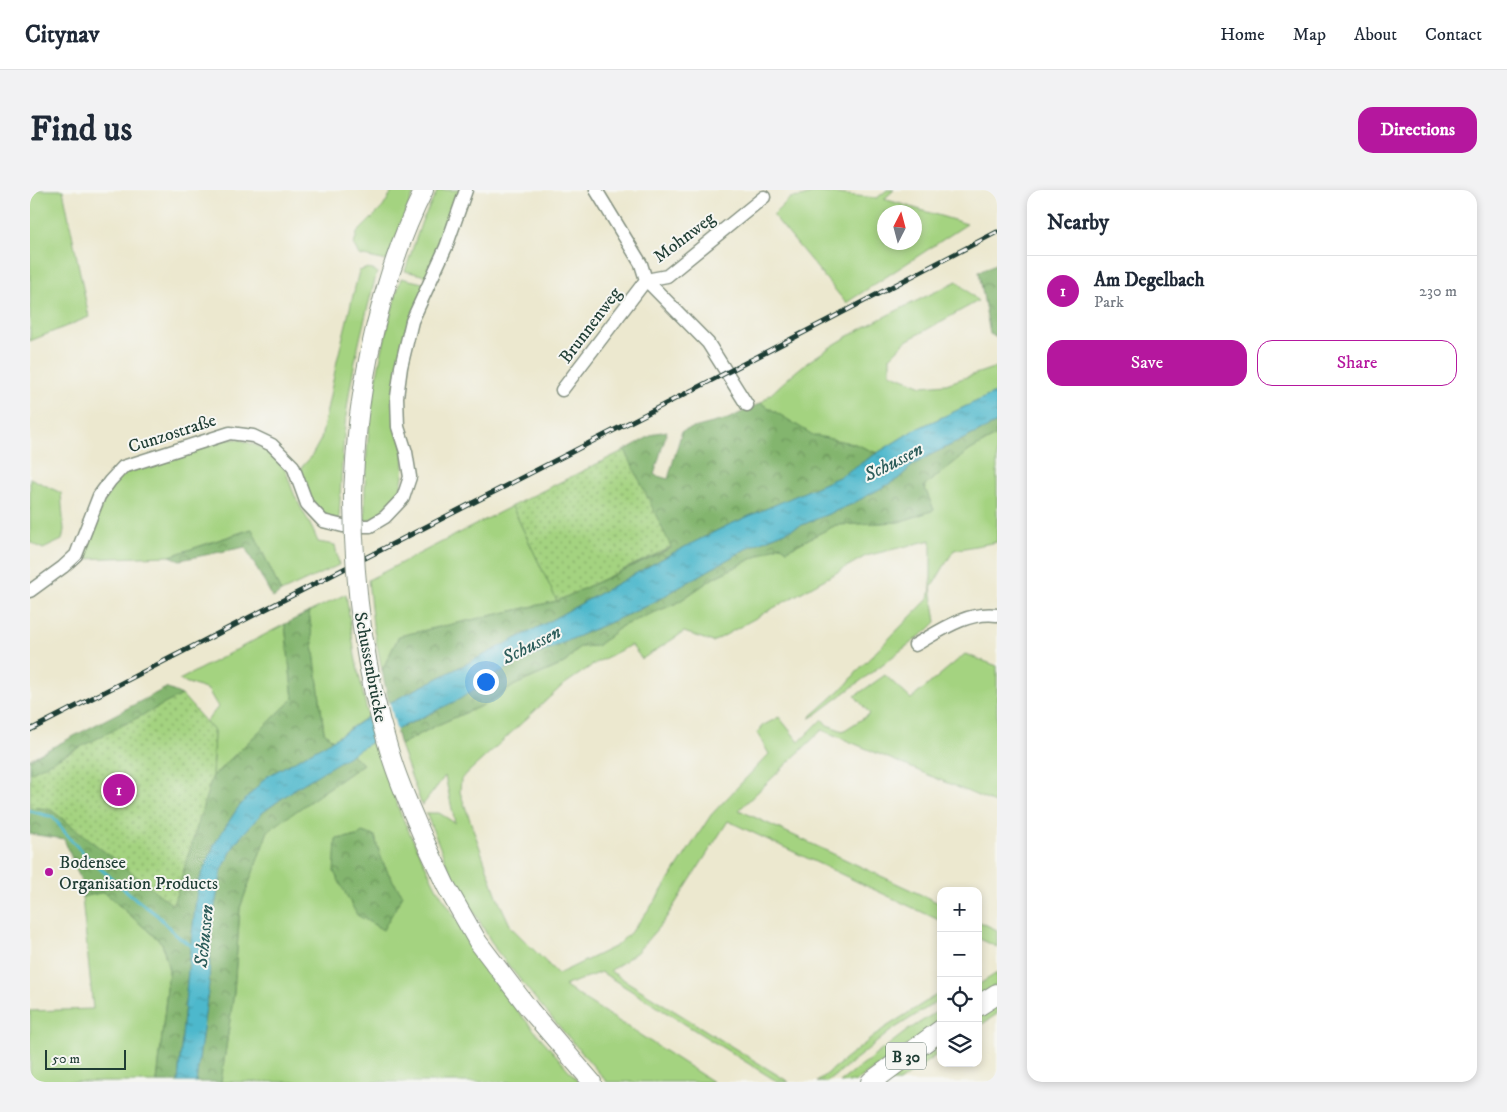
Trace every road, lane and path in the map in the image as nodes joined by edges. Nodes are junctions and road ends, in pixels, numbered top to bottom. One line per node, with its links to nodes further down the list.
1 (424, 190): 14 (street, Schussenbrücke, bridge)
2 (466, 190): 8 (street, Cunzostraße)
3 (596, 190): 5 (street)
4 (764, 197): 5 (street, Mohnweg)
5 (646, 280): 6 (street, Brunnenweg); 7 (street)
6 (562, 390)
7 (747, 405)
8 (30, 590)
9 (997, 615): 10 (street)
10 (916, 645)
11 (997, 994): 12 (main road)
12 (982, 1003)
13 (937, 1033): 15 (main road, B 30)
14 (592, 1082)
15 (871, 1082)

